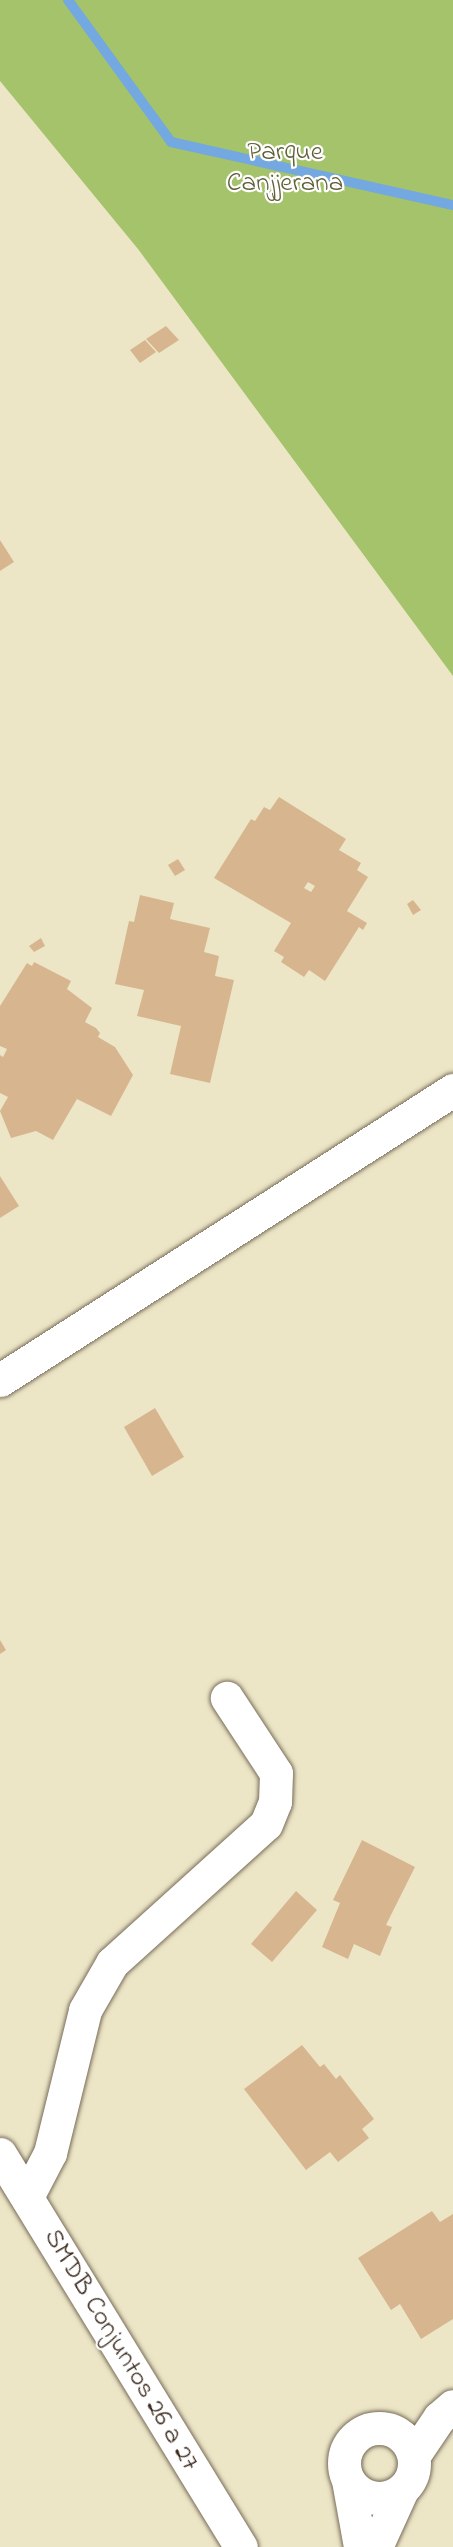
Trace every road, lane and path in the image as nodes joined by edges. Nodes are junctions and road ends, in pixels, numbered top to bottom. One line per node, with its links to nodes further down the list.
1 (453, 1090): 2 (street)
2 (0, 1380)
3 (227, 1698): 5 (street)
4 (0, 2154): 5 (street, SMDB Conjuntos 26 a 27)
5 (27, 2197): 10 (street, SMDB Conjuntos 26 a 27)
6 (453, 2406): 7 (street)
7 (414, 2455): 8 (street); 9 (street)
8 (348, 2480): 9 (street); 11 (street)
9 (400, 2492): 12 (street)
10 (241, 2547)
11 (360, 2547)
12 (376, 2547)

